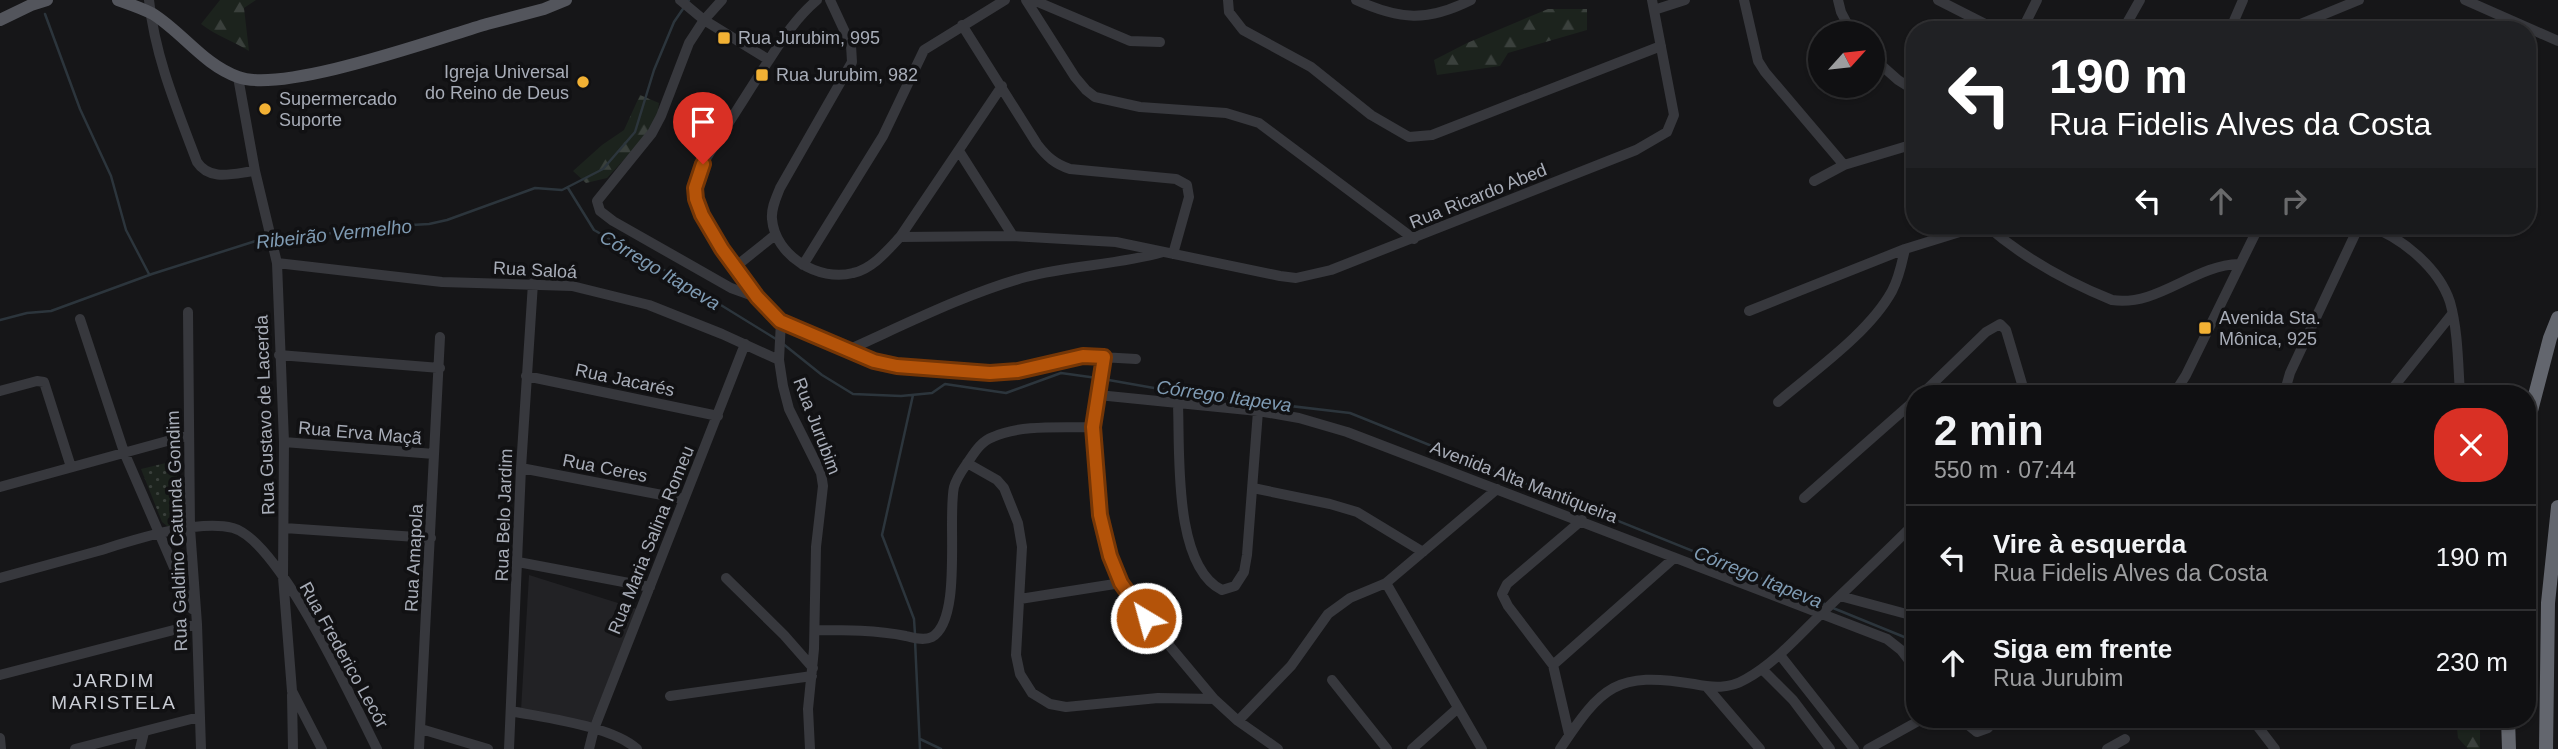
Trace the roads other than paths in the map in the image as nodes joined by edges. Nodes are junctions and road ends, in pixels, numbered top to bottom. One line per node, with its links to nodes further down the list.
1 (47, 0): 25 (main road)
2 (118, 0): 24 (main road)
3 (566, 0): 41 (main road)
4 (680, 0): 26 (street)
5 (723, 0): 26 (street)
6 (817, 0): 39 (street)
7 (830, 0): 49 (street)
8 (1005, 0): 34 (street)
9 (1027, 0): 57 (street)
10 (1033, 0): 37 (street)
11 (1228, 0): 38 (street)
12 (1356, 0): 13 (street)
13 (1471, 0)
14 (1685, 0): 23 (street)
15 (1744, 0): 46 (street)
16 (1838, 0): 27 (street)
17 (1938, 0): 28 (street)
18 (2037, 0): 29 (street)
19 (2140, 0): 30 (street)
20 (2243, 0): 31 (street)
21 (2359, 0): 32 (street)
22 (2465, 0): 33 (street)
23 (1653, 5): 38 (street, Rua Ricardo Abed)
24 (150, 6): 41 (main road); 47 (street)
25 (0, 20)
26 (704, 20): 39 (street); 65 (street)
27 (1846, 21)
28 (1979, 21)
29 (2026, 21)
30 (2128, 21)
31 (2234, 21)
32 (2308, 21)
33 (2513, 21)
34 (962, 25): 43 (street); 62 (street)
35 (2536, 31): 36 (street)
36 (2558, 41)
37 (1160, 42)
38 (1661, 46): 57 (street, Rua Ricardo Abed)
39 (769, 60): 63 (street)
40 (1885, 68): 42 (street)
41 (238, 77): 47 (street, Rua Gustavo de Lacerda)
42 (1906, 85)
43 (1002, 86): 45 (street); 59 (street)
44 (1906, 146): 46 (street)
45 (959, 150): 55 (street); 56 (street)
46 (1844, 165): 48 (street)
47 (255, 171): 60 (street, Rua Gustavo de Lacerda)
48 (1814, 181)
49 (775, 235): 62 (street); 63 (street)
50 (1950, 235): 58 (street)
51 (1998, 235): 61 (street)
52 (2254, 235): 61 (street)
53 (2354, 235): 84 (street)
54 (2388, 235): 68 (street)
55 (1013, 236): 56 (street, Rua Ricardo Abed); 59 (street, Rua Ricardo Abed)
56 (900, 237): 62 (street)
57 (1414, 239): 59 (street, Rua Ricardo Abed)
58 (1905, 249): 66 (street); 90 (street)
59 (1168, 253): 74 (street)
60 (276, 259): 64 (street, Rua Saloá); 75 (street, Rua Gustavo de Lacerda)
61 (2239, 264): 83 (street)
62 (803, 265)
63 (735, 267): 65 (street)
64 (533, 283): 73 (street, Rua Saloá); 80 (street, Rua Belo Jardim)
65 (757, 297): 71 (street)
66 (1749, 311)
67 (188, 312): 96 (street, Rua Galdino Catunda Gondim)
68 (2452, 314): 85 (street); 86 (street)
69 (2558, 318): 88 (highway)
70 (79, 319): 98 (street)
71 (780, 321): 74 (street); 78 (street, Rua Jurubim)
72 (440, 337): 79 (street, Rua Amapola)
73 (745, 344): 78 (street, Rua Saloá); 94 (street, Rua Maria Salina Romeu)
74 (848, 350): 76 (street)
75 (279, 355): 79 (street); 97 (street, Rua Gustavo de Lacerda)
76 (1104, 357): 77 (street); 89 (street)
77 (1136, 359)
78 (779, 360): 129 (street, Rua Jurubim)
79 (440, 368): 99 (street, Rua Amapola)
80 (526, 376): 94 (street, Rua Jacarés); 102 (street, Rua Belo Jardim)
81 (1931, 385): 82 (street)
82 (2022, 385)
83 (2180, 385)
84 (2287, 385)
85 (2395, 385)
86 (2459, 385)
87 (0, 391): 101 (street)
88 (2536, 392)
89 (1098, 395): 91 (street, Avenida Alta Mantiqueira); 95 (street)
90 (1778, 402)
91 (1178, 405): 93 (street, Avenida Alta Mantiqueira); 104 (street)
92 (1906, 408): 106 (street)
93 (1258, 411): 104 (street); 105 (street, Avenida Alta Mantiqueira)
94 (718, 416): 107 (street, Rua Maria Salina Romeu)
95 (1093, 427): 100 (street); 121 (street)
96 (188, 435): 98 (street); 110 (street, Rua Galdino Catunda Gondim)
97 (284, 442): 99 (street, Rua Erva Maçã); 111 (street, Rua Gustavo de Lacerda)
98 (124, 452): 101 (street); 113 (street)
99 (435, 454): 114 (street, Rua Amapola)
100 (967, 463): 125 (street); 129 (street)
101 (71, 467): 103 (street)
102 (521, 468): 107 (street, Rua Ceres); 117 (street, Rua Belo Jardim)
103 (0, 487)
104 (1253, 488): 115 (street)
105 (1497, 489): 109 (street, Avenida Alta Mantiqueira); 115 (street)
106 (1804, 498)
107 (683, 499): 123 (street, Rua Maria Salina Romeu)
108 (2558, 507): 181 (highway)
109 (1582, 520): 116 (street, Avenida Alta Mantiqueira); 132 (street)
110 (190, 528): 113 (street, Rua Frederico Lecór); 118 (street, Rua Frederico Lecór); 128 (street, Rua Galdino Catunda Gondim)
111 (284, 528): 114 (street); 118 (street, Rua Gustavo de Lacerda)
112 (1906, 532): 124 (street)
113 (159, 533): 119 (street, Rua Frederico Lecór); 128 (street)
114 (431, 538): 150 (street, Rua Amapola)
115 (1423, 552): 122 (street)
116 (1674, 558): 126 (street, Avenida Alta Mantiqueira); 132 (street)
117 (518, 562): 123 (street); 142 (street, Rua Belo Jardim)
118 (283, 577): 138 (street, Rua Gustavo de Lacerda); 162 (street, Rua Frederico Lecór)
119 (0, 578)
120 (726, 578): 134 (street)
121 (1121, 583): 125 (street); 140 (street)
122 (1386, 583): 141 (street); 144 (street)
123 (650, 587): 151 (street, Rua Maria Salina Romeu)
124 (1837, 598): 126 (street); 127 (street)
125 (1020, 599): 140 (street)
126 (1822, 613): 130 (street); 131 (street, Avenida Alta Mantiqueira)
127 (1906, 614)
128 (197, 621): 135 (street); 143 (street, Rua Galdino Catunda Gondim)
129 (815, 630): 134 (street, Rua Jurubim)
130 (1780, 655): 133 (street); 176 (street)
131 (1906, 657)
132 (1553, 665): 153 (street)
133 (1762, 668): 137 (street); 175 (street)
134 (813, 672): 139 (street); 168 (street, Rua Jurubim)
135 (0, 675)
136 (1332, 680): 170 (street)
137 (1706, 686): 153 (street); 174 (street)
138 (292, 691): 160 (street); 161 (street, Rua Gustavo de Lacerda)
139 (670, 696)
140 (1214, 699): 144 (street)
141 (1458, 708): 171 (street); 172 (street)
142 (511, 711): 151 (street); 165 (street, Rua Belo Jardim)
143 (199, 718): 152 (street); 159 (street, Rua Galdino Catunda Gondim)
144 (1238, 721): 169 (street)
145 (1906, 728): 177 (street)
146 (1971, 728): 147 (street)
147 (1986, 728)
148 (2259, 728): 179 (street)
149 (2508, 728): 180 (highway)
150 (421, 729): 163 (street, Rua Amapola); 164 (street)
151 (594, 729): 166 (street, Rua Maria Salina Romeu); 167 (street)
152 (144, 732): 157 (street); 158 (street)
153 (1569, 734): 173 (street)
154 (0, 738): 156 (street)
155 (2125, 739): 178 (street)
156 (1, 749)
157 (75, 749)
158 (140, 749)
159 (201, 749)
160 (293, 749)
161 (322, 749)
162 (377, 749)
163 (419, 749)
164 (488, 749)
165 (509, 749)
166 (589, 749)
167 (637, 749)
168 (810, 749)
169 (1279, 749)
170 (1387, 749)
171 (1412, 749)
172 (1482, 749)
173 (1560, 749)
174 (1760, 749)
175 (1830, 749)
176 (1854, 749)
177 (1868, 749)
178 (2107, 749)
179 (2275, 749)
180 (2509, 749)
181 (2546, 749)

